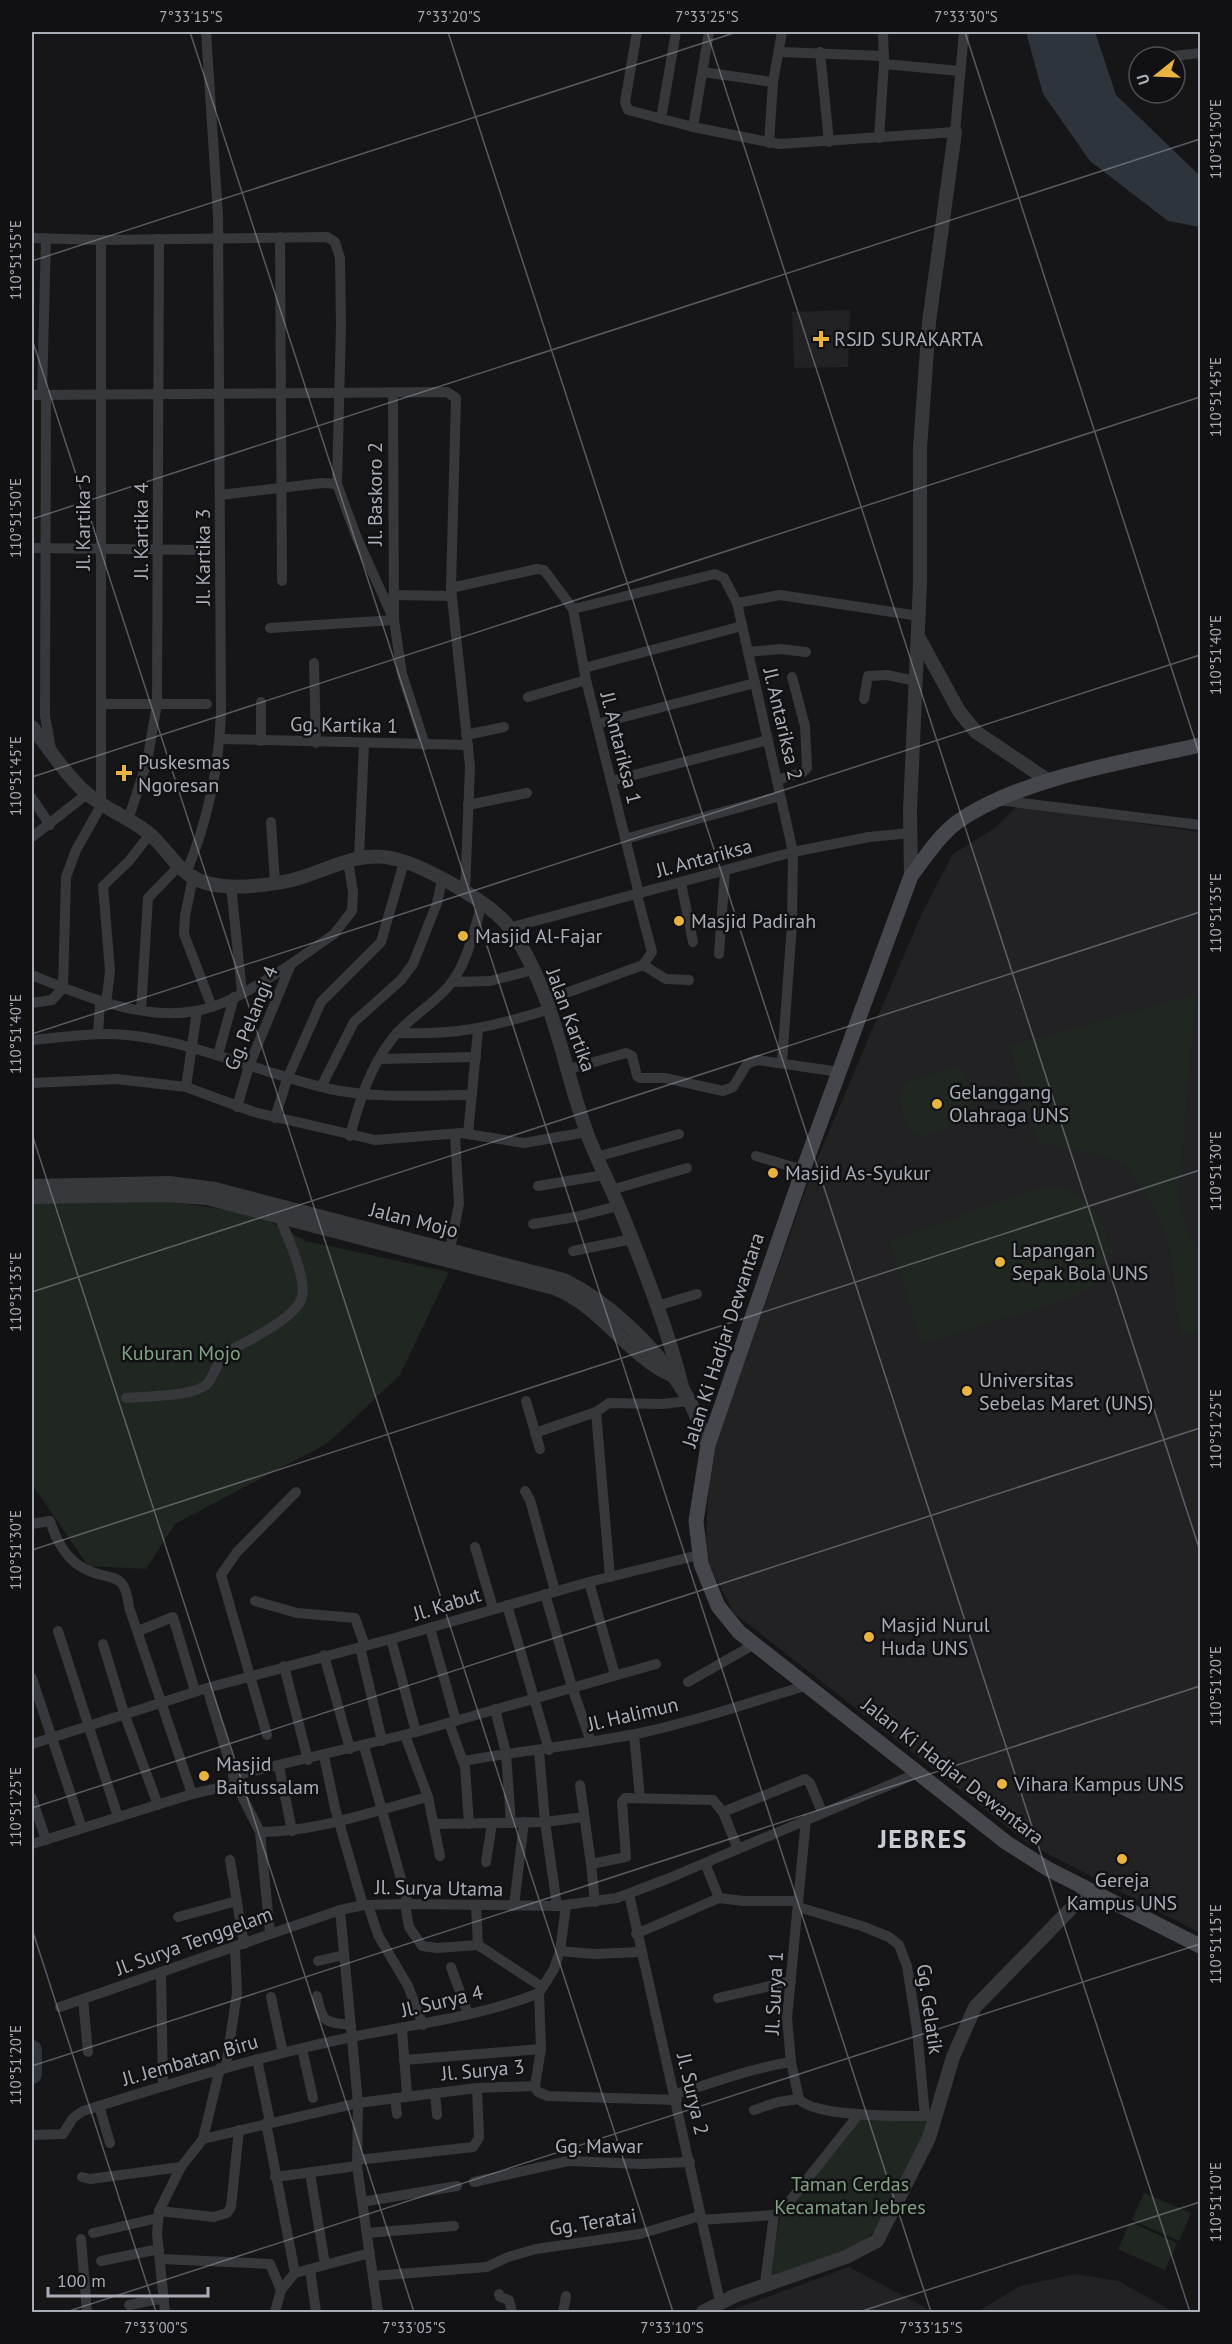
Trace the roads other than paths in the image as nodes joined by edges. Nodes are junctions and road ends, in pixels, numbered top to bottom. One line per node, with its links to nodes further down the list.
1 (206, 32): 20 (street, Jl. Kartika 3)
2 (637, 32): 14 (street)
3 (676, 32): 14 (street)
4 (709, 32): 12 (street)
5 (782, 32): 8 (street)
6 (883, 32): 10 (street)
7 (964, 32): 11 (street)
8 (780, 52): 9 (street); 13 (street)
9 (820, 52): 10 (street); 18 (street)
10 (884, 60): 11 (street); 17 (street)
11 (960, 71): 16 (street)
12 (703, 72): 13 (street); 15 (street)
13 (773, 82): 19 (street)
14 (661, 119): 15 (street)
15 (693, 127): 19 (street)
16 (955, 132): 17 (street); 46 (street)
17 (879, 138): 18 (street)
18 (829, 142): 19 (street)
19 (769, 143)
20 (218, 233): 21 (street); 24 (street); 27 (street, Jl. Kartika 3)
21 (280, 237): 28 (street); 29 (street)
22 (32, 238): 23 (street)
23 (46, 238): 25 (street); 30 (street)
24 (159, 238): 25 (street); 32 (street, Jl. Kartika 4)
25 (101, 240): 31 (street, Jl. Kartika 5)
26 (393, 393): 29 (street); 42 (street); 43 (street, Jl. Baskoro 2)
27 (220, 394): 28 (street); 32 (street); 35 (street, Jl. Kartika 3)
28 (279, 394): 29 (street); 34 (street)
29 (338, 394): 33 (street)
30 (40, 395): 31 (street); 37 (street)
31 (101, 396): 32 (street); 38 (street, Jl. Kartika 5)
32 (159, 396): 39 (street, Jl. Kartika 4)
33 (338, 484): 34 (street); 47 (street)
34 (281, 488): 35 (street); 41 (street)
35 (220, 495): 67 (street, Jl. Kartika 3)
36 (32, 548): 37 (street)
37 (46, 549): 38 (street); 75 (street)
38 (101, 550): 39 (street); 61 (street, Jl. Kartika 5)
39 (159, 550): 40 (street); 62 (street, Jl. Kartika 4)
40 (202, 550)
41 (282, 581)
42 (451, 592): 43 (street); 45 (street); 68 (street)
43 (393, 595): 47 (street, Jl. Baskoro 2)
44 (737, 603): 45 (street, Jl. Antariksa 2); 46 (street); 48 (street, Jl. Antariksa 2)
45 (573, 609): 54 (street, Jl. Antariksa 1)
46 (919, 616): 50 (street)
47 (394, 620): 49 (street); 73 (street)
48 (742, 626): 51 (street, Jl. Antariksa 2); 54 (street)
49 (270, 628)
50 (918, 636): 56 (street); 78 (street)
51 (748, 652): 52 (street); 57 (street, Jl. Antariksa 2)
52 (806, 652)
53 (314, 663): 71 (street)
54 (585, 674): 58 (street); 64 (street, Jl. Antariksa 1)
55 (792, 677): 76 (street)
56 (916, 681): 59 (street); 90 (street)
57 (755, 683): 64 (street); 69 (street, Jl. Antariksa 2)
58 (528, 697)
59 (864, 699)
60 (261, 702): 70 (street)
61 (102, 704): 62 (street); 84 (street, Jl. Kartika 5)
62 (157, 704): 63 (street); 86 (street, Jl. Kartika 4)
63 (207, 704)
64 (597, 724): 77 (street, Jl. Antariksa 1)
65 (32, 727): 75 (street)
66 (504, 727): 68 (street, Gg. Kartika 1)
67 (220, 739): 70 (street, Gg. Kartika 1); 98 (street, Jl. Kartika 3)
68 (467, 740): 73 (street, Gg. Kartika 1); 85 (street)
69 (768, 740): 76 (street, Jl. Antariksa 2); 77 (street)
70 (261, 741): 71 (street, Gg. Kartika 1)
71 (316, 743): 72 (street, Gg. Kartika 1)
72 (364, 744): 73 (street, Gg. Kartika 1); 95 (street, Gg. Pelangi 4)
73 (425, 745)
74 (1200, 745): 78 (main road, Jalan Ki Hadjar Dewantara)
75 (52, 752): 80 (street)
76 (777, 780): 81 (street, Jl. Antariksa 2)
77 (611, 781): 93 (street, Jl. Antariksa 1)
78 (1049, 781): 83 (main road, Jalan Ki Hadjar Dewantara)
79 (527, 793): 85 (street)
80 (87, 794): 84 (street); 88 (street)
81 (780, 796): 93 (street); 94 (street, Jl. Antariksa 2)
82 (32, 798): 88 (street)
83 (997, 800): 89 (street); 99 (main road, Jalan Ki Hadjar Dewantara)
84 (102, 804): 86 (street); 116 (street)
85 (468, 805): 104 (street)
86 (128, 820): 91 (street)
87 (271, 822): 101 (street)
88 (50, 825): 92 (street)
89 (1200, 825)
90 (910, 833): 94 (street, Jl. Antariksa); 99 (street)
91 (150, 834): 98 (street); 119 (street)
92 (32, 837)
93 (625, 839): 105 (street, Jl. Antariksa 1)
94 (793, 852): 97 (street, Jl. Antariksa); 132 (street, Jl. Antariksa 2)
95 (354, 859): 96 (street, Jalan Kartika); 101 (street, Jalan Kartika); 110 (street, Gg. Pelangi 4)
96 (404, 862): 100 (street, Jalan Kartika); 136 (street)
97 (725, 871): 102 (street, Jl. Antariksa); 109 (street)
98 (186, 872): 103 (street, Jalan Kartika); 121 (street, Jl. Kartika 3); 122 (street)
99 (911, 876): 135 (main road, Jalan Ki Hadjar Dewantara)
100 (442, 880): 104 (street, Jalan Kartika); 139 (street)
101 (275, 883): 103 (street, Jalan Kartika)
102 (681, 883): 105 (street, Jl. Antariksa); 108 (street)
103 (231, 885): 117 (street)
104 (465, 892): 106 (street, Jalan Kartika)
105 (638, 894): 107 (street, Jl. Antariksa); 111 (street, Jl. Antariksa 1)
106 (482, 903): 107 (street, Jalan Kartika); 115 (street)
107 (509, 928): 112 (street, Jalan Kartika)
108 (693, 942)
109 (719, 954)
110 (291, 964): 117 (street); 133 (street, Gg. Pelangi 4)
111 (644, 965): 114 (street); 120 (street)
112 (533, 970): 115 (street); 120 (street, Jalan Kartika)
113 (32, 975): 116 (street)
114 (690, 980)
115 (452, 982): 125 (street)
116 (63, 988): 118 (street); 119 (street)
117 (238, 995): 121 (street); 129 (street)
118 (32, 1003)
119 (103, 1004): 122 (street); 126 (street)
120 (549, 1004): 124 (street); 134 (street, Jalan Kartika)
121 (212, 1007): 123 (street)
122 (141, 1010): 123 (street)
123 (197, 1011): 128 (street)
124 (478, 1030): 125 (street); 130 (street)
125 (397, 1033): 131 (street)
126 (98, 1034): 127 (street); 128 (street)
127 (32, 1040)
128 (192, 1048): 129 (street); 138 (street)
129 (218, 1055): 133 (street)
130 (476, 1057): 131 (street); 141 (street)
131 (380, 1059): 140 (street)
132 (782, 1062): 134 (street); 135 (street)
133 (249, 1066): 136 (street); 142 (street, Gg. Pelangi 4)
134 (569, 1069): 144 (street, Jalan Kartika)
135 (840, 1072): 152 (main road, Jalan Ki Hadjar Dewantara)
136 (287, 1079): 139 (street); 143 (street)
137 (32, 1083): 138 (street)
138 (186, 1087): 142 (street)
139 (321, 1087): 140 (street)
140 (362, 1094): 141 (street); 148 (street)
141 (472, 1095): 146 (street)
142 (237, 1107): 143 (street)
143 (275, 1118): 148 (street)
144 (587, 1132): 146 (street); 150 (street, Jalan Kartika)
145 (455, 1134): 146 (street); 148 (street); 163 (street)
146 (468, 1134)
147 (679, 1134): 150 (street)
148 (350, 1136)
149 (756, 1156): 152 (street)
150 (596, 1157): 153 (street, Jalan Kartika)
151 (687, 1168): 156 (street)
152 (803, 1170): 173 (main road, Jalan Ki Hadjar Dewantara)
153 (604, 1175): 155 (street); 156 (street, Jalan Kartika)
154 (32, 1186): 161 (street, Jalan Mojo)
155 (538, 1186)
156 (611, 1190): 158 (street, Jalan Kartika)
157 (32, 1197): 159 (street)
158 (618, 1206): 160 (street); 162 (street, Jalan Kartika)
159 (280, 1218): 161 (street); 169 (street)
160 (533, 1224)
161 (360, 1233): 163 (street, Jalan Mojo); 167 (street)
162 (632, 1239): 164 (street); 166 (street, Jalan Kartika)
163 (450, 1249): 167 (street, Jalan Mojo)
164 (573, 1251)
165 (697, 1294): 166 (street)
166 (657, 1306): 168 (street, Jalan Kartika)
167 (671, 1375): 168 (street, Jalan Mojo)
168 (686, 1395): 171 (street); 173 (street, Jalan Mojo)
169 (126, 1398)
170 (526, 1401): 172 (street)
171 (596, 1412): 172 (street); 180 (street)
172 (535, 1433): 174 (street)
173 (708, 1445): 179 (main road, Jalan Ki Hadjar Dewantara)
174 (540, 1449)
175 (525, 1491): 182 (street)
176 (296, 1492): 197 (street)
177 (32, 1524): 188 (street)
178 (475, 1547): 185 (street)
179 (699, 1555): 180 (street, Jl. Kabut); 191 (main road, Jalan Ki Hadjar Dewantara)
180 (610, 1577): 181 (street, Jl. Kabut)
181 (589, 1582): 182 (street, Jl. Kabut); 196 (street)
182 (550, 1592): 184 (street, Jl. Kabut); 201 (street)
183 (255, 1601): 192 (street)
184 (507, 1605): 185 (street, Jl. Kabut); 218 (street)
185 (494, 1608): 186 (street, Jl. Kabut)
186 (430, 1628): 189 (street, Jl. Kabut); 206 (street)
187 (58, 1631): 207 (street)
188 (138, 1631): 202 (street); 203 (street)
189 (391, 1640): 192 (street, Jl. Kabut); 208 (street)
190 (103, 1644): 205 (street)
191 (753, 1645): 199 (street); 200 (main road, Jalan Ki Hadjar Dewantara)
192 (363, 1646): 193 (street, Jl. Kabut); 213 (street)
193 (324, 1655): 195 (street, Jl. Kabut); 217 (street)
194 (656, 1664): 196 (street)
195 (284, 1666): 197 (street, Jl. Kabut); 221 (street)
196 (615, 1675): 201 (street)
197 (250, 1676): 202 (street, Jl. Kabut); 210 (street)
198 (32, 1678): 212 (street)
199 (688, 1682)
200 (808, 1685): 209 (street, Jl. Halimun); 224 (main road, Jalan Ki Hadjar Dewantara)
201 (572, 1687): 204 (street); 214 (street)
202 (201, 1689): 203 (street, Jl. Kabut); 225 (street)
203 (161, 1701): 205 (street, Jl. Kabut); 227 (street)
204 (495, 1709): 206 (street); 219 (street)
205 (124, 1713): 207 (street, Jl. Kabut); 231 (street)
206 (453, 1722): 208 (street); 222 (street)
207 (89, 1726): 212 (street, Jl. Kabut); 235 (street)
208 (416, 1732): 211 (street)
209 (634, 1734): 214 (street, Jl. Halimun); 230 (street)
210 (267, 1735)
211 (405, 1735): 213 (street); 228 (street)
212 (52, 1737): 215 (street, Jl. Kabut); 245 (street)
213 (382, 1741): 216 (street)
214 (591, 1742): 218 (street, Jl. Halimun)
215 (32, 1744)
216 (364, 1746): 217 (street); 232 (street)
217 (350, 1749): 220 (street)
218 (544, 1750): 219 (street, Jl. Halimun); 241 (street)
219 (506, 1753): 222 (street, Jl. Halimun); 239 (street)
220 (324, 1756): 221 (street); 238 (street)
221 (308, 1760): 223 (street)
222 (463, 1761): 244 (street)
223 (279, 1766): 225 (street); 246 (street)
224 (918, 1773): 234 (street, Jl. Surya Utama); 256 (main road, Jalan Ki Hadjar Dewantara)
225 (235, 1780): 227 (street); 247 (street)
226 (580, 1785): 236 (street)
227 (192, 1794): 231 (street)
228 (428, 1797): 232 (street); 243 (street)
229 (32, 1798): 248 (street)
230 (640, 1798): 233 (street); 255 (street)
231 (158, 1805): 235 (street)
232 (381, 1809): 238 (street); 261 (street)
233 (723, 1812): 234 (street); 250 (street)
234 (822, 1812): 237 (street, Jl. Surya Utama)
235 (118, 1817): 245 (street)
236 (584, 1817): 241 (street); 255 (street)
237 (806, 1819): 250 (street, Jl. Surya Utama); 262 (street, Jl. Surya 1)
238 (339, 1821): 246 (street); 263 (street)
239 (511, 1822): 240 (street); 242 (street)
240 (525, 1822): 241 (street); 265 (street)
241 (545, 1822): 266 (street)
242 (492, 1823): 244 (street); 253 (street)
243 (434, 1824): 244 (street); 251 (street)
244 (469, 1824)
245 (82, 1828): 248 (street)
246 (292, 1831): 247 (street)
247 (260, 1832): 269 (street)
248 (46, 1840): 249 (street)
249 (32, 1844)
250 (738, 1849): 254 (street, Jl. Surya Utama)
251 (440, 1856)
252 (230, 1860): 259 (street)
253 (486, 1863)
254 (705, 1863): 257 (street, Jl. Surya Utama); 258 (street)
255 (591, 1864): 260 (street)
256 (1089, 1890): 273 (main road, Jalan Ki Hadjar Dewantara); 314 (street)
257 (629, 1894): 260 (street, Jl. Surya Utama); 270 (street, Jl. Surya 2)
258 (719, 1898): 262 (street, Gg. Gelatik); 270 (street)
259 (237, 1901): 268 (street); 272 (street)
260 (596, 1902): 266 (street, Jl. Surya Utama)
261 (406, 1904): 263 (street, Jl. Surya Utama); 264 (street, Jl. Surya Utama); 271 (street)
262 (798, 1904): 280 (street, Jl. Surya 1); 314 (street, Gg. Gelatik)
263 (366, 1905): 267 (street, Jl. Surya Utama); 288 (street)
264 (476, 1906): 265 (street, Jl. Surya Utama); 271 (street)
265 (514, 1906): 266 (street, Jl. Surya Utama)
266 (561, 1906): 274 (street)
267 (340, 1910): 269 (street, Jl. Surya Tenggelam); 276 (street)
268 (178, 1917)
269 (270, 1932): 272 (street, Jl. Surya Tenggelam)
270 (636, 1934): 275 (street, Jl. Surya 2)
271 (478, 1945): 281 (street)
272 (240, 1946): 279 (street, Jl. Surya Tenggelam); 298 (street)
273 (1200, 1946)
274 (560, 1951): 275 (street); 281 (street)
275 (640, 1952): 304 (street, Jl. Surya 2)
276 (344, 1955): 277 (street); 290 (street)
277 (318, 1961)
278 (451, 1967): 287 (street)
279 (161, 1973): 285 (street, Jl. Surya Tenggelam); 299 (street)
280 (791, 1981): 284 (street); 297 (street, Jl. Surya 1)
281 (540, 1990): 287 (street, Jl. Surya 4); 292 (street, Jl. Surya 3)
282 (316, 1996): 290 (street)
283 (271, 1997): 294 (street)
284 (718, 1998)
285 (83, 1999): 286 (street, Jl. Surya Tenggelam); 293 (street)
286 (60, 2007)
287 (468, 2014): 288 (street, Jl. Surya 4)
288 (423, 2025): 289 (street, Jl. Surya 4)
289 (402, 2029): 290 (street, Jl. Surya 4); 296 (street)
290 (352, 2031): 291 (street, Jl. Jembatan Biru); 308 (street)
291 (302, 2049): 294 (street, Jl. Jembatan Biru); 305 (street)
292 (541, 2049): 296 (street); 300 (street, Jl. Surya 3)
293 (88, 2052)
294 (283, 2053): 295 (street, Jl. Jembatan Biru)
295 (257, 2059): 298 (street, Jl. Jembatan Biru); 315 (street)
296 (404, 2060): 303 (street)
297 (791, 2062): 304 (street); 307 (street, Jl. Surya 1)
298 (223, 2067): 299 (street, Jl. Jembatan Biru); 318 (street)
299 (163, 2086): 309 (street, Jl. Jembatan Biru)
300 (534, 2086): 301 (street, Jl. Surya 3); 304 (street)
301 (477, 2088): 302 (street, Jl. Surya 3); 321 (street)
302 (435, 2093): 306 (street, Jl. Surya 3); 313 (street)
303 (407, 2094)
304 (676, 2097): 320 (street, Jl. Surya 2)
305 (313, 2098)
306 (395, 2098): 308 (street, Jl. Surya 3); 311 (street)
307 (800, 2099): 310 (street); 312 (street)
308 (358, 2103): 315 (street, Jl. Surya 3); 321 (street)
309 (99, 2106): 317 (street, Jl. Jembatan Biru); 319 (street)
310 (754, 2110)
311 (397, 2114)
312 (859, 2114): 314 (street); 330 (street)
313 (437, 2115)
314 (931, 2116): 343 (street)
315 (268, 2123): 316 (street, Jl. Surya 3); 325 (street)
316 (239, 2130): 318 (street, Jl. Surya 3); 329 (street)
317 (32, 2135)
318 (203, 2139): 322 (street)
319 (110, 2143)
320 (690, 2162): 326 (street, Gg. Mawar); 331 (street, Jl. Surya 2)
321 (358, 2163): 323 (street); 328 (street)
322 (181, 2167): 324 (street); 329 (street)
323 (309, 2173): 325 (street); 339 (street)
324 (81, 2177)
325 (275, 2177): 341 (street)
326 (474, 2182)
327 (457, 2186): 328 (street)
328 (362, 2202): 334 (street)
329 (158, 2214): 333 (street); 337 (street)
330 (774, 2215): 331 (street, Gg. Teratai); 343 (street)
331 (700, 2218): 342 (street, Gg. Teratai); 348 (street, Jl. Surya 2)
332 (454, 2226): 334 (street)
333 (93, 2233)
334 (367, 2233): 336 (street)
335 (81, 2239): 350 (street)
336 (370, 2253): 339 (street); 342 (street)
337 (160, 2254): 338 (street); 344 (street); 347 (street)
338 (100, 2261)
339 (326, 2264): 340 (street)
340 (310, 2269): 341 (street); 353 (street)
341 (295, 2273): 344 (street)
342 (373, 2276): 354 (street)
343 (765, 2283): 348 (street)
344 (281, 2290): 352 (street)
345 (499, 2294): 355 (street)
346 (566, 2296): 356 (street)
347 (164, 2298): 349 (street); 351 (street)
348 (720, 2302): 357 (street)
349 (129, 2306)
350 (87, 2313)
351 (165, 2313)
352 (275, 2313)
353 (316, 2313)
354 (378, 2313)
355 (512, 2313)
356 (563, 2313)
357 (704, 2313)

